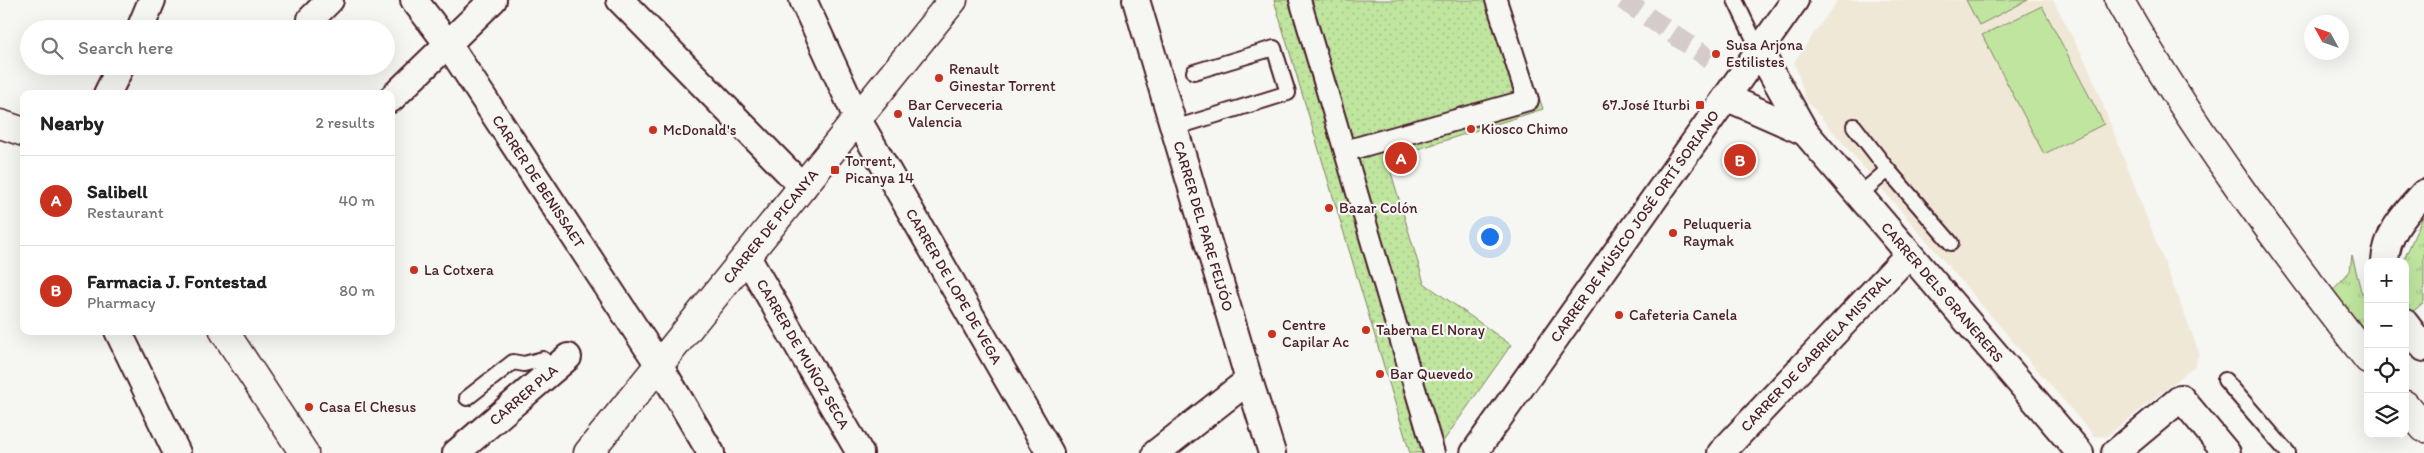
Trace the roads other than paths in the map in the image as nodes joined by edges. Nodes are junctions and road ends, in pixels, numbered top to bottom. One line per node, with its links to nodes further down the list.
1 (152, 0): 15 (street)
2 (330, 0): 14 (street)
3 (414, 0): 16 (street, CARRER DE BENISSAET)
4 (493, 0): 16 (street)
5 (620, 0): 31 (street)
6 (803, 0): 23 (street, CARRER DE LOPE DE VEGA)
7 (953, 0): 23 (street, CARRER DE PICANYA)
8 (1136, 0): 26 (street, CARRER DEL PARE FEIJÓO)
9 (1300, 0): 29 (street)
10 (1735, 0): 17 (lane)
11 (1795, 0): 17 (street, CARRER DE MÚSICO JOSÉ ORTÍ SORIANO)
12 (2119, 0): 42 (street)
13 (1500, 1): 29 (street)
14 (311, 19)
15 (144, 20)
16 (448, 44): 21 (street); 44 (street, CARRER DE BENISSAET)
17 (1759, 50): 22 (street, CARRER DE MÚSICO JOSÉ ORTÍ SORIANO); 28 (street, CARRER DELS GRANERERS)
18 (1194, 72): 26 (lane)
19 (116, 75): 20 (street)
20 (108, 90)
21 (395, 95)
22 (1728, 98): 28 (street, CARRER DELS GRANERERS); 60 (street, CARRER DE MÚSICO JOSÉ ORTÍ SORIANO)
23 (858, 120): 31 (street, CARRER DE PICANYA); 56 (street, CARRER DE LOPE DE VEGA)
24 (0, 124): 27 (street)
25 (1854, 126): 30 (lane)
26 (1174, 128): 45 (street, CARRER DEL PARE FEIJÓO)
27 (20, 131)
28 (1805, 132): 33 (street, CARRER DELS GRANERERS)
29 (1345, 151): 59 (street)
30 (1888, 170): 33 (lane); 34 (lane)
31 (803, 188): 36 (street, CARRER DE PICANYA)
32 (2424, 193): 37 (street)
33 (1859, 196): 35 (street, CARRER DELS GRANERERS)
34 (1951, 243)
35 (1909, 254): 61 (street, CARRER DE GABRIELA MISTRAL); 62 (street, CARRER DELS GRANERERS)
36 (747, 257): 44 (street, CARRER DE PICANYA); 55 (street, CARRER DE MUÑOZ SECA)
37 (2386, 258)
38 (2409, 328): 41 (street)
39 (120, 335): 50 (street)
40 (227, 335): 51 (street)
41 (2424, 348)
42 (2364, 354)
43 (560, 363): 47 (lane); 52 (street, CARRER PLA)
44 (659, 365): 53 (street, CARRER DE PICANYA); 54 (street, CARRER DE BENISSAET)
45 (1249, 380): 57 (street); 58 (street, CARRER DEL PARE FEIJÓO)
46 (2225, 380): 65 (lane)
47 (467, 398)
48 (2409, 410): 49 (street)
49 (2424, 428)
50 (177, 453)
51 (304, 453)
52 (456, 453)
53 (588, 453)
54 (712, 453)
55 (860, 453)
56 (1050, 453)
57 (1156, 453)
58 (1272, 453)
59 (1434, 453)
60 (1474, 453)
61 (1721, 453)
62 (2080, 453)
63 (2115, 453): 64 (street)
64 (2227, 453)
65 (2288, 453)

